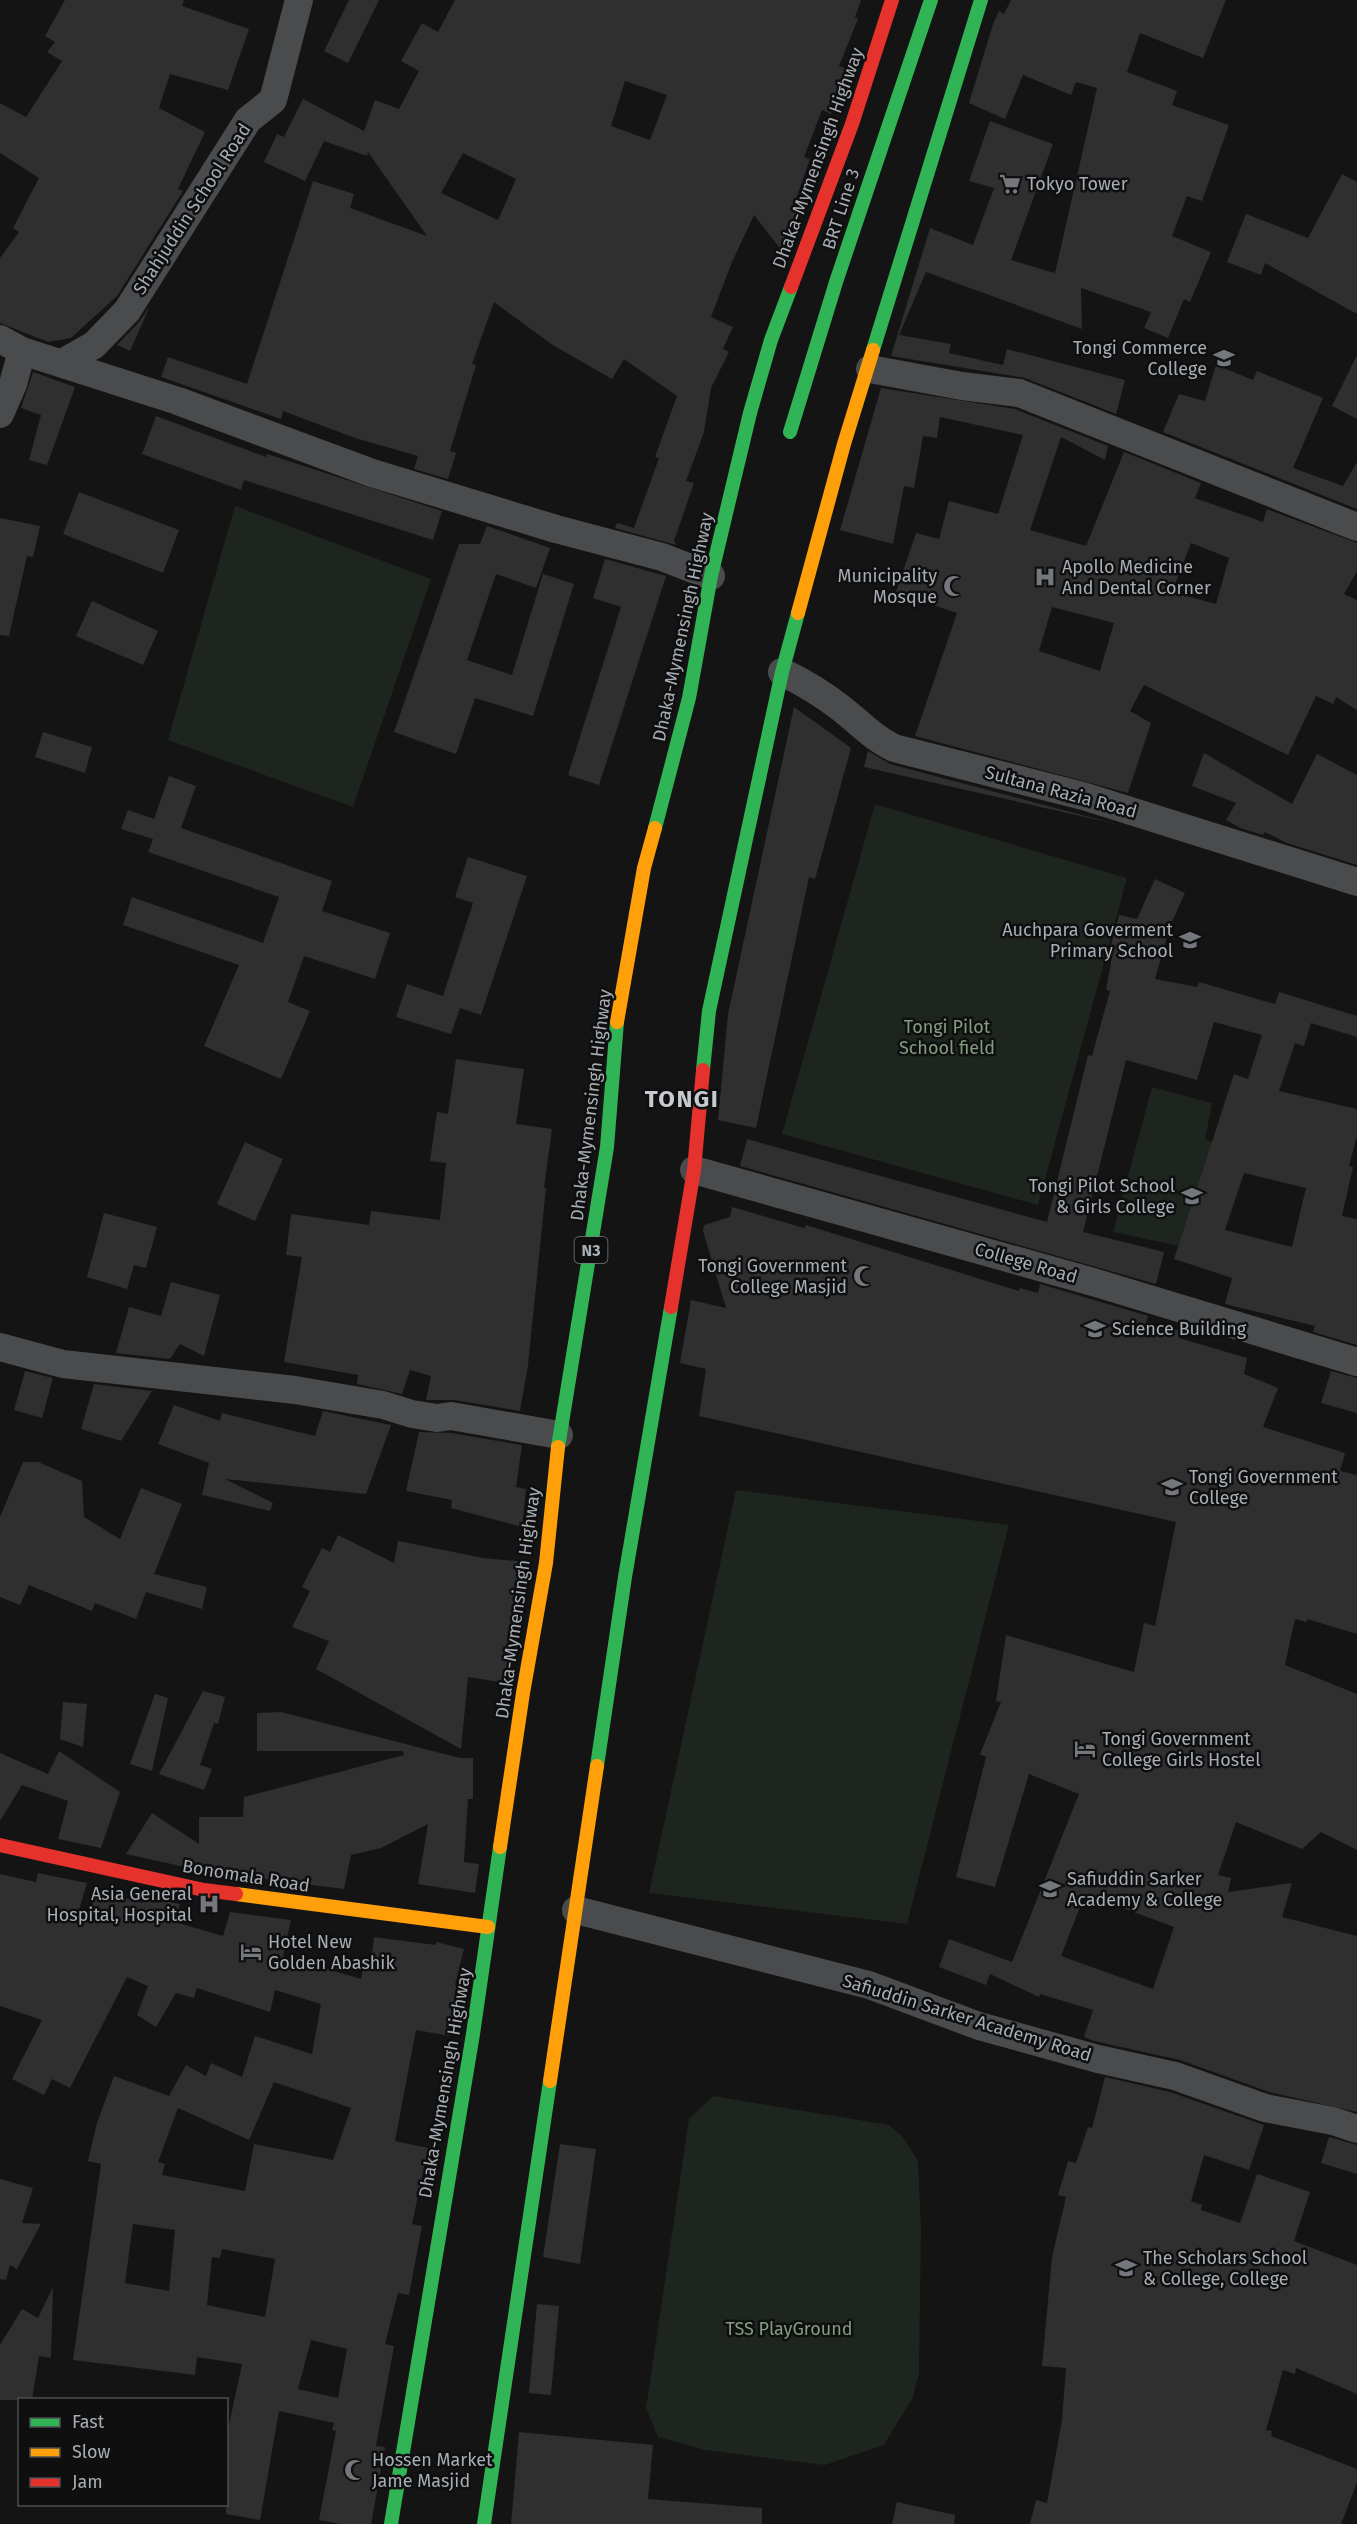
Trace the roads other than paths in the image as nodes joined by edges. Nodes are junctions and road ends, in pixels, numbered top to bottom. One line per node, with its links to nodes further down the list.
1 (299, 0): 6 (street, Shahjuddin School Road)
2 (892, 0): 11 (main road, Dhaka-Mymensingh Highway / N3)
3 (932, 0): 9 (main road, BRT Line 3)
4 (981, 0): 7 (main road)
5 (11, 345): 6 (street); 8 (street)
6 (62, 363): 11 (street)
7 (870, 369): 10 (street); 12 (main road)
8 (0, 414)
9 (790, 432)
10 (1357, 527)
11 (711, 576): 17 (main road, Dhaka-Mymensingh Highway / N3)
12 (782, 672): 13 (street, Sultana Razia Road); 14 (main road)
13 (1357, 882)
14 (694, 1170): 16 (street, College Road); 19 (main road)
15 (0, 1347): 17 (street)
16 (1357, 1362)
17 (559, 1435): 20 (main road, Dhaka-Mymensingh Highway / N3)
18 (0, 1845): 20 (main road, Bonomala Road)
19 (576, 1910): 21 (street, Safiuddin Sarker Academy Road); 23 (main road)
20 (488, 1927): 22 (main road, Dhaka-Mymensingh Highway / N3)
21 (1357, 2129)
22 (391, 2524)
23 (484, 2524)

